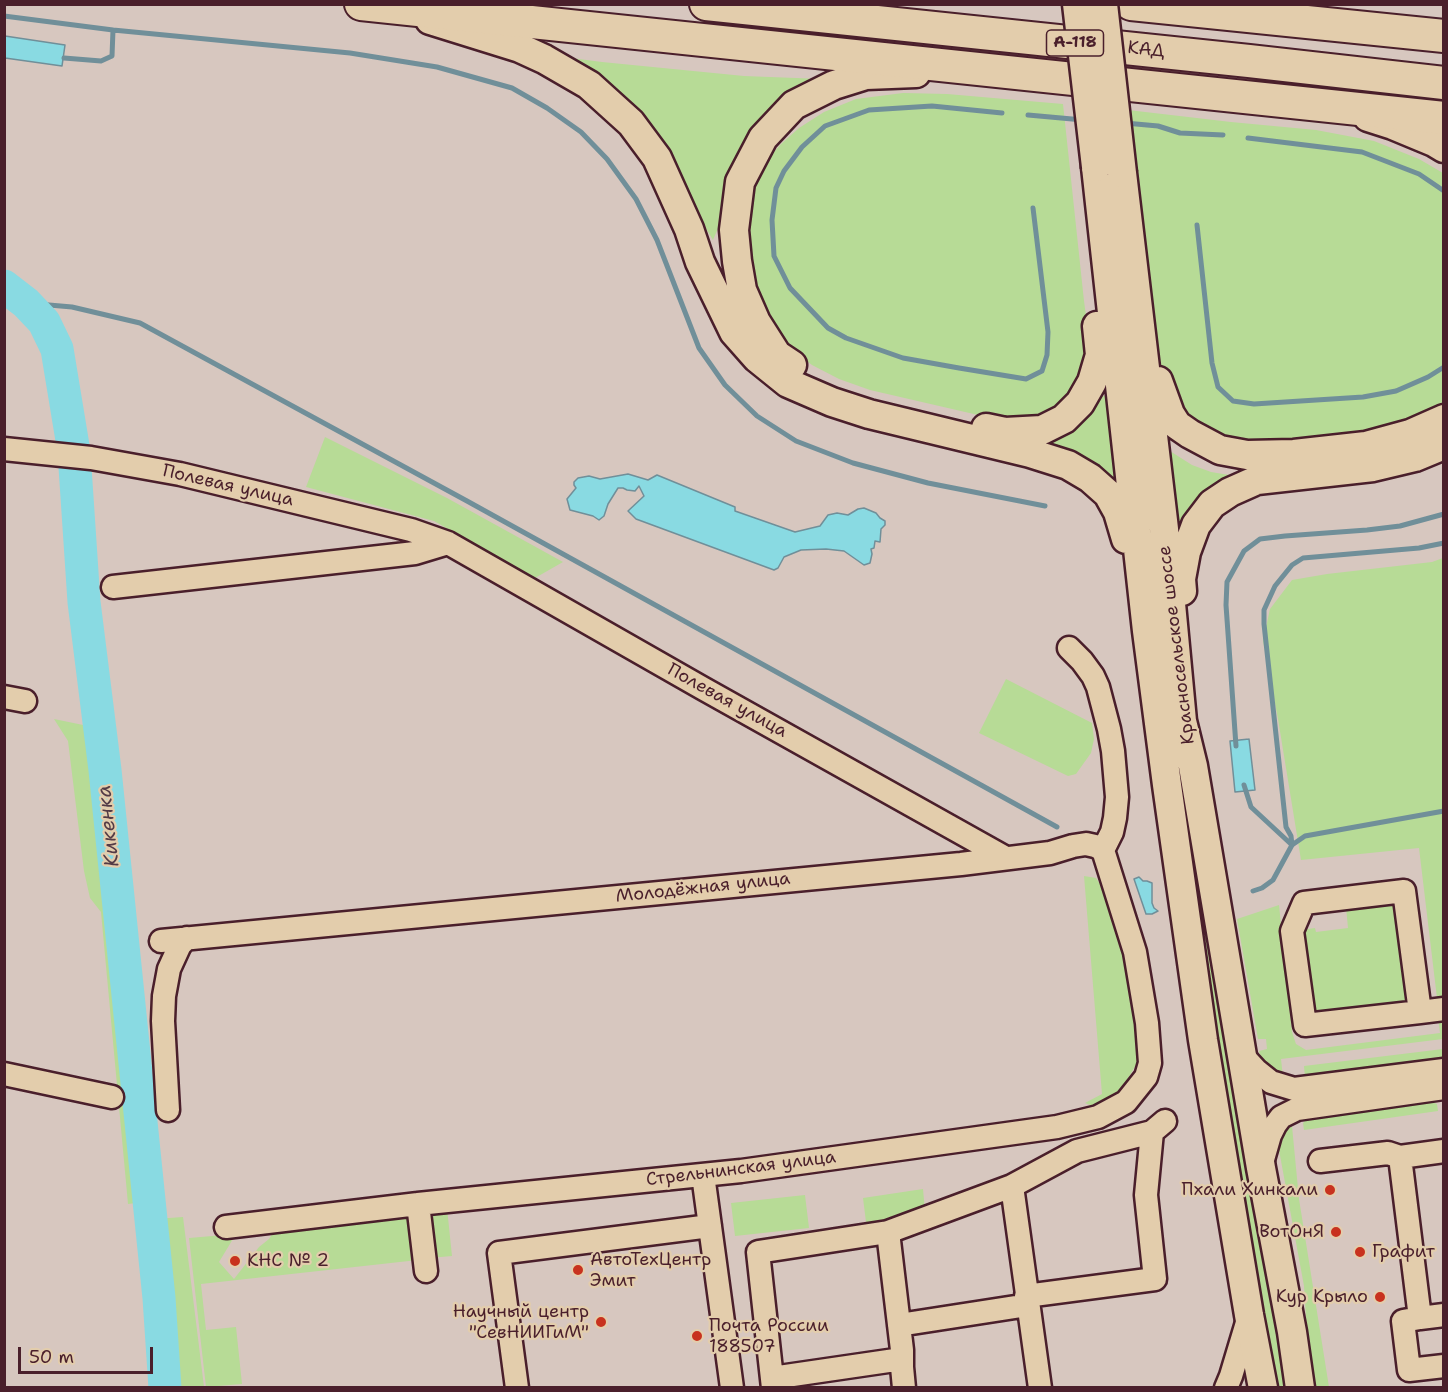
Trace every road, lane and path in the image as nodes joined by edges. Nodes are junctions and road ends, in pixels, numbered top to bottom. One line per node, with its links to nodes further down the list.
1 (706, 4): 8 (highway, КАД / А-118)
2 (1077, 4): 12 (main road, Красносельское шоссе, bridge)
3 (1103, 4): 12 (main road, Красносельское шоссе, bridge)
4 (1131, 4): 6 (highway)
5 (369, 5): 7 (highway); 20 (main road)
6 (1443, 36)
7 (1020, 73): 9 (highway); 13 (main road)
8 (1443, 82)
9 (1337, 107): 10 (highway); 11 (main road)
10 (1443, 118)
11 (1443, 148)
12 (1109, 170): 13 (main road, Красносельское шоссе); 14 (main road, Красносельское шоссе)
13 (1100, 204): 20 (main road, Красносельское шоссе)
14 (1129, 230): 15 (main road); 22 (main road, Красносельское шоссе)
15 (1443, 419)
16 (1443, 445): 22 (main road)
17 (4, 449): 18 (street, Полевая улица)
18 (448, 543): 19 (street); 24 (street, Полевая улица)
19 (113, 587)
20 (1147, 635): 47 (main road, Красносельское шоссе)
21 (1069, 648): 23 (street)
22 (1193, 766): 29 (main road, Красносельское шоссе)
23 (1103, 850): 24 (street, Молодёжная улица); 39 (street, Стрельнинская улица)
24 (1006, 858): 25 (street, Молодёжная улица)
25 (187, 938): 26 (street, Молодёжная улица); 34 (street)
26 (161, 941)
27 (1443, 1009): 28 (street)
28 (1420, 1012): 28 (street)
29 (1243, 1056): 30 (street); 38 (main road, Красносельское шоссе)
30 (1443, 1070)
31 (4, 1074): 33 (street)
32 (1443, 1088): 38 (street)
33 (112, 1097)
34 (168, 1110)
35 (1443, 1151): 36 (street)
36 (1400, 1157): 37 (street); 49 (street)
37 (1320, 1161)
38 (1261, 1168): 60 (main road, Красносельское шоссе)
39 (703, 1175): 41 (street, Стрельнинская улица); 42 (street)
40 (1012, 1186): 44 (street); 46 (street); 46 (street)
41 (418, 1204): 43 (street, Стрельнинская улица); 45 (street)
42 (710, 1226): 54 (street); 55 (street)
43 (226, 1227)
44 (888, 1232): 50 (street); 53 (street)
45 (426, 1271)
46 (1027, 1300): 50 (street); 57 (street)
47 (1249, 1315): 58 (street, Красносельское шоссе); 59 (main road, Красносельское шоссе)
48 (1443, 1315): 49 (street)
49 (1420, 1318): 52 (street)
50 (899, 1325): 51 (street)
51 (902, 1359): 53 (street); 56 (street)
52 (1443, 1366)
53 (773, 1382)
54 (518, 1388)
55 (732, 1388)
56 (904, 1388)
57 (1040, 1388)
58 (1226, 1388)
59 (1263, 1388)
60 (1300, 1388)

